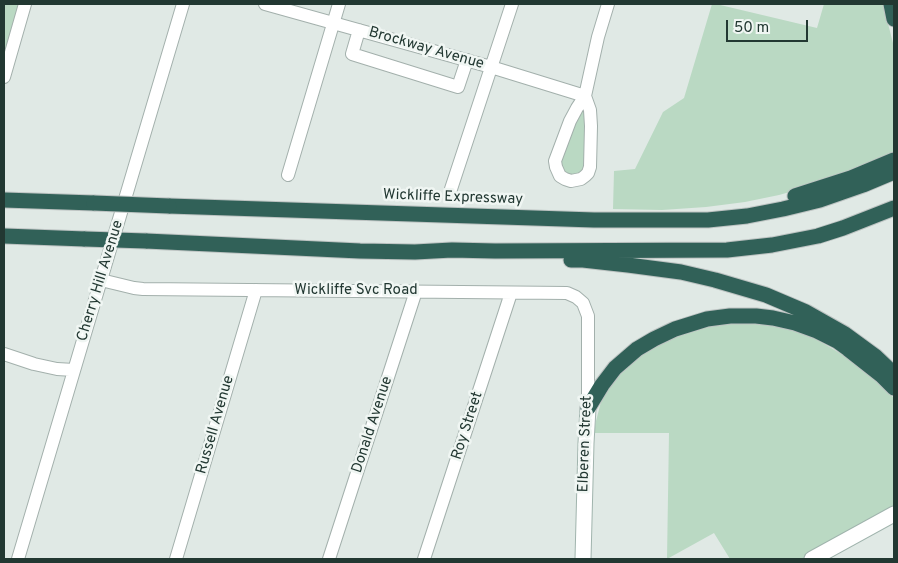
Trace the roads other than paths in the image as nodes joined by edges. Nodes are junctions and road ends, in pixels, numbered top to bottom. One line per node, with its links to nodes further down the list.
1 (25, 4): 13 (street)
2 (183, 4): 24 (street, Cherry Hill Avenue)
3 (265, 4): 9 (street, Brockway Avenue)
4 (339, 4): 9 (street)
5 (512, 4): 12 (street)
6 (608, 4): 14 (street)
7 (890, 4): 8 (highway)
8 (894, 19)
9 (333, 23): 10 (street, Brockway Avenue); 17 (street)
10 (359, 30): 11 (street, Brockway Avenue); 11 (street)
11 (468, 60): 12 (street, Brockway Avenue)
12 (491, 67): 14 (street, Brockway Avenue); 18 (street)
13 (4, 77)
14 (585, 96): 14 (street)
15 (894, 160): 21 (highway)
16 (894, 172): 21 (highway, Wickliffe Expressway)
17 (288, 176)
18 (452, 189)
19 (4, 200): 21 (highway, Wickliffe Expressway, bridge)
20 (894, 208): 23 (highway)
21 (664, 220)
22 (4, 236): 23 (highway, bridge)
23 (415, 252): 31 (highway)
24 (101, 280): 25 (street, Wickliffe Svc Road); 30 (street, Cherry Hill Avenue)
25 (256, 290): 26 (street, Wickliffe Svc Road); 36 (street, Russell Avenue)
26 (416, 291): 27 (street, Wickliffe Svc Road); 37 (street, Donald Avenue)
27 (511, 293): 28 (street, Wickliffe Svc Road); 38 (street, Roy Street)
28 (588, 328): 33 (street, Elberen Street)
29 (4, 354): 30 (street)
30 (74, 370): 35 (street, Cherry Hill Avenue)
31 (894, 374)
32 (894, 388): 33 (highway)
33 (588, 408): 39 (street, Elberen Street)
34 (894, 516): 40 (street)
35 (18, 559)
36 (176, 559)
37 (329, 559)
38 (424, 559)
39 (583, 559)
40 (812, 559)

